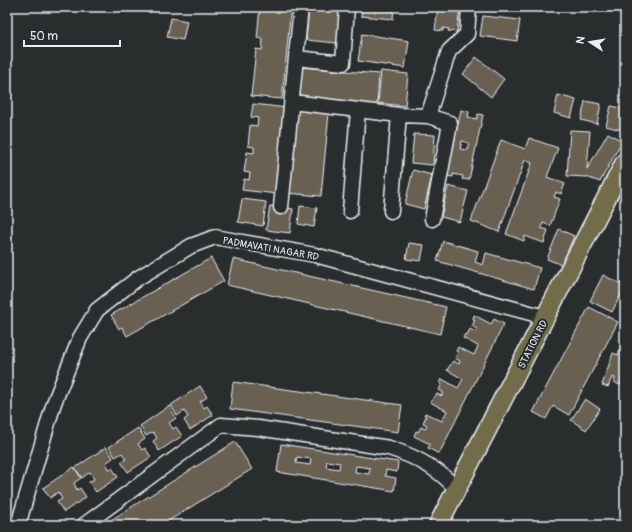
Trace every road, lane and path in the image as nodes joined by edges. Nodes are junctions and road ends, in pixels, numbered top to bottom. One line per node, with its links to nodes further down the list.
1 (301, 7): 4 (street)
2 (347, 7): 4 (street)
3 (469, 7): 8 (street)
4 (296, 58): 5 (street)
5 (292, 102): 6 (street); 10 (street)
6 (358, 110): 7 (street); 11 (street)
7 (399, 115): 8 (street); 12 (street)
8 (428, 116): 13 (street)
9 (625, 162): 14 (main road, STATION RD)
10 (281, 207)
11 (350, 211)
12 (390, 211)
13 (432, 219)
14 (545, 317): 15 (main road, STATION RD); 17 (street, PADMAVATI NAGAR RD)
15 (457, 490): 16 (main road, STATION RD); 18 (street)
16 (440, 523)
17 (18, 525)
18 (84, 525)

